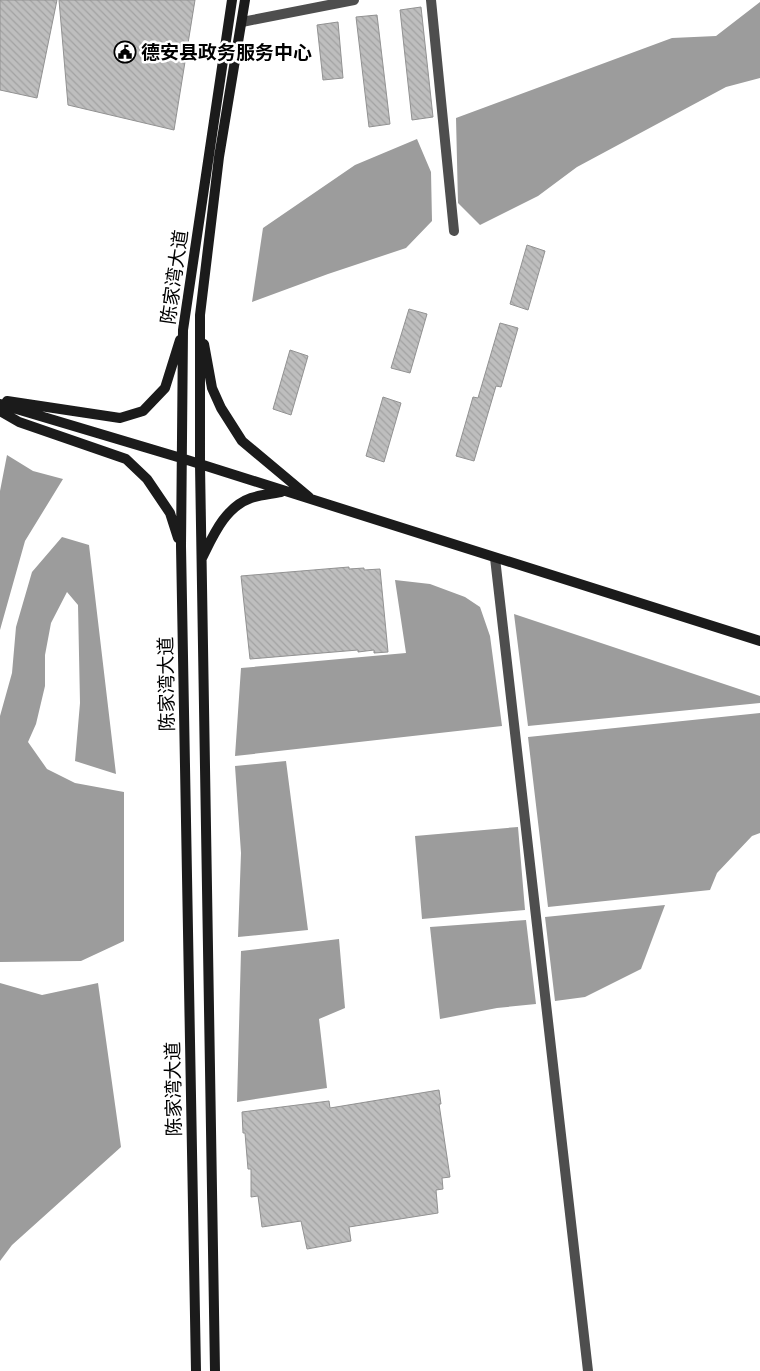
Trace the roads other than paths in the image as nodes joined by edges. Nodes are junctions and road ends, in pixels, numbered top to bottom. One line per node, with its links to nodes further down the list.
1 (232, 0): 8 (main road, 陈家湾大道)
2 (245, 0): 5 (main road, 陈家湾大道)
3 (354, 0): 5 (street)
4 (431, 0): 6 (street)
5 (242, 22): 7 (main road, 陈家湾大道)
6 (454, 231)
7 (200, 315): 13 (main road, 陈家湾大道); 15 (main road)
8 (183, 330): 9 (main road); 12 (main road, 陈家湾大道)
9 (0, 400)
10 (0, 404): 12 (main road)
11 (0, 411): 16 (main road)
12 (181, 458): 13 (main road); 16 (main road, 陈家湾大道)
13 (200, 465): 14 (main road); 18 (main road, 陈家湾大道)
14 (284, 491): 15 (main road); 18 (main road)
15 (314, 500): 17 (main road)
16 (181, 546): 20 (main road, 陈家湾大道)
17 (496, 558): 19 (main road); 22 (street)
18 (202, 559): 21 (main road, 陈家湾大道)
19 (760, 641)
20 (196, 1371)
21 (215, 1371)
22 (588, 1371)

